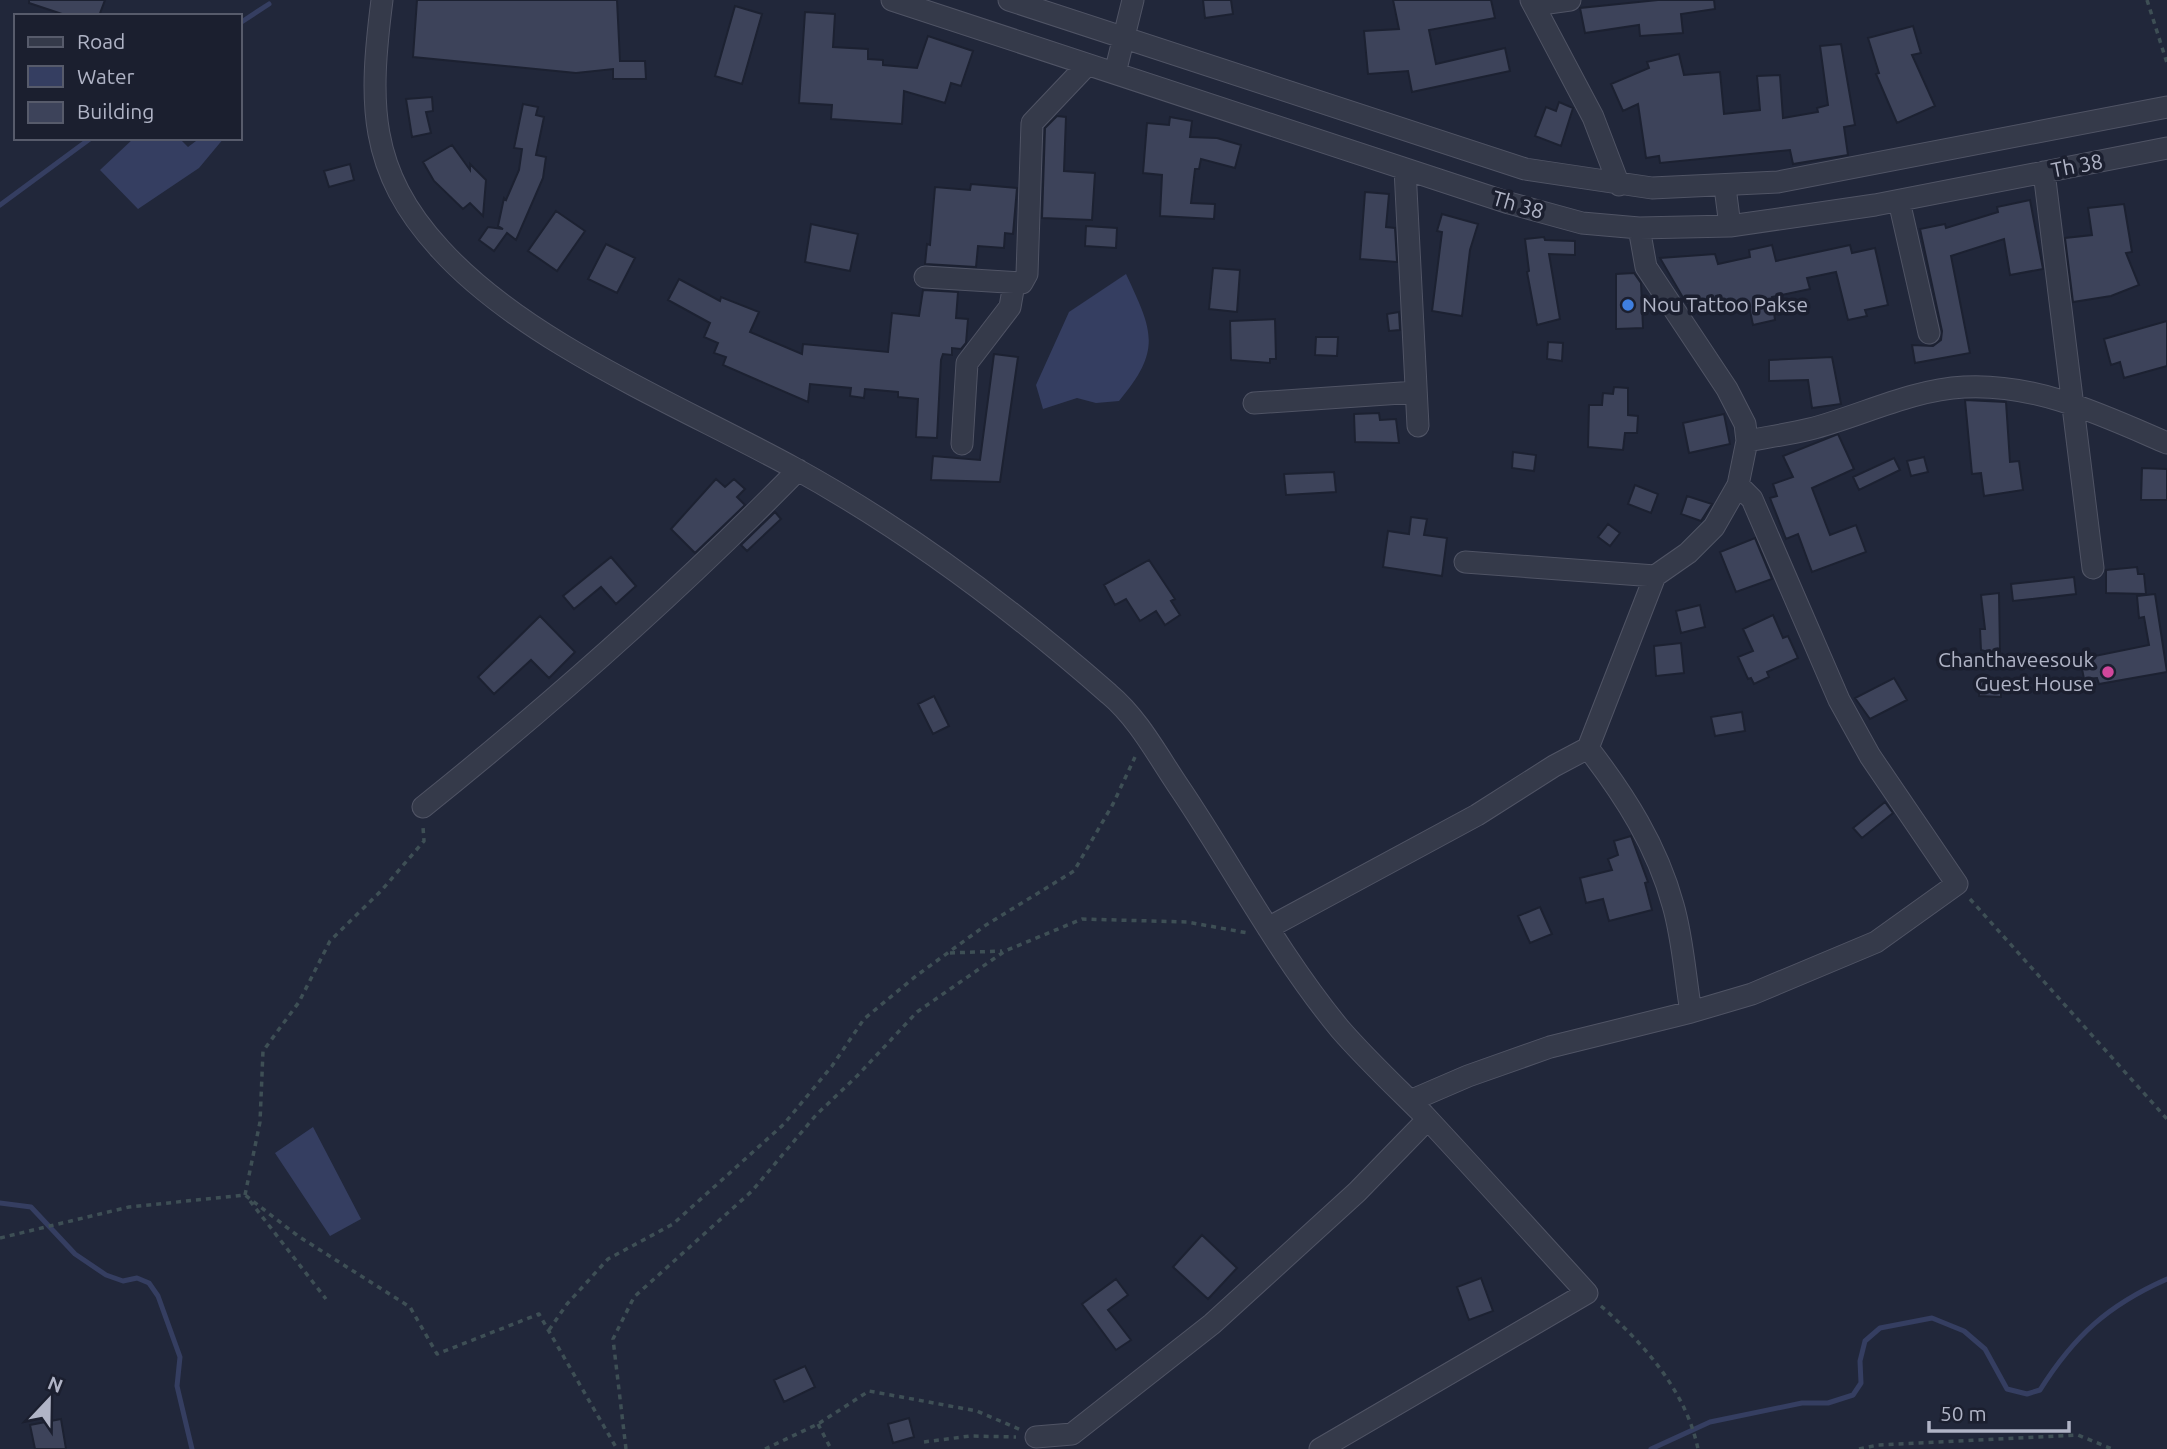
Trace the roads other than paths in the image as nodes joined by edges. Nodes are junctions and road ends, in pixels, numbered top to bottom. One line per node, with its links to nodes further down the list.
1 (382, 0): 29 (street)
2 (892, 0): 8 (street, Th 38)
3 (1009, 0): 7 (street, Th 38)
4 (1133, 0): 7 (street)
5 (1570, 0): 6 (street)
6 (1533, 3): 14 (street)
7 (1124, 38): 9 (street); 14 (street, Th 38)
8 (1087, 65): 9 (street, Th 38); 20 (street)
9 (1115, 74): 12 (street, Th 38)
10 (2167, 107): 15 (street, Th 38)
11 (2167, 148): 13 (street, Th 38)
12 (1405, 169): 18 (street, Th 38); 22 (street)
13 (2044, 173): 16 (street, Th 38); 24 (street)
14 (1619, 185): 15 (street, Th 38)
15 (1725, 187): 17 (street)
16 (1899, 201): 17 (street, Th 38); 21 (street)
17 (1730, 226): 18 (street, Th 38)
18 (1639, 228): 26 (street)
19 (925, 277): 20 (street)
20 (1014, 284): 28 (street)
21 (1929, 333)
22 (1416, 392): 23 (street); 25 (street)
23 (1254, 402)
24 (2074, 403): 26 (street); 27 (street); 32 (street)
25 (1418, 426)
26 (1747, 441): 30 (street)
27 (2167, 443)
28 (962, 444)
29 (798, 470): 35 (street); 36 (street)
30 (1738, 485): 33 (street); 37 (street)
31 (1465, 562): 33 (street)
32 (2093, 568)
33 (1655, 576): 34 (street)
34 (1588, 748): 36 (street); 37 (street)
35 (423, 807)
36 (1268, 928): 38 (street)
37 (1691, 1012): 38 (street)
38 (1410, 1101): 39 (street)
39 (1427, 1119): 40 (street); 41 (street)
40 (1035, 1437)
41 (1320, 1449)

